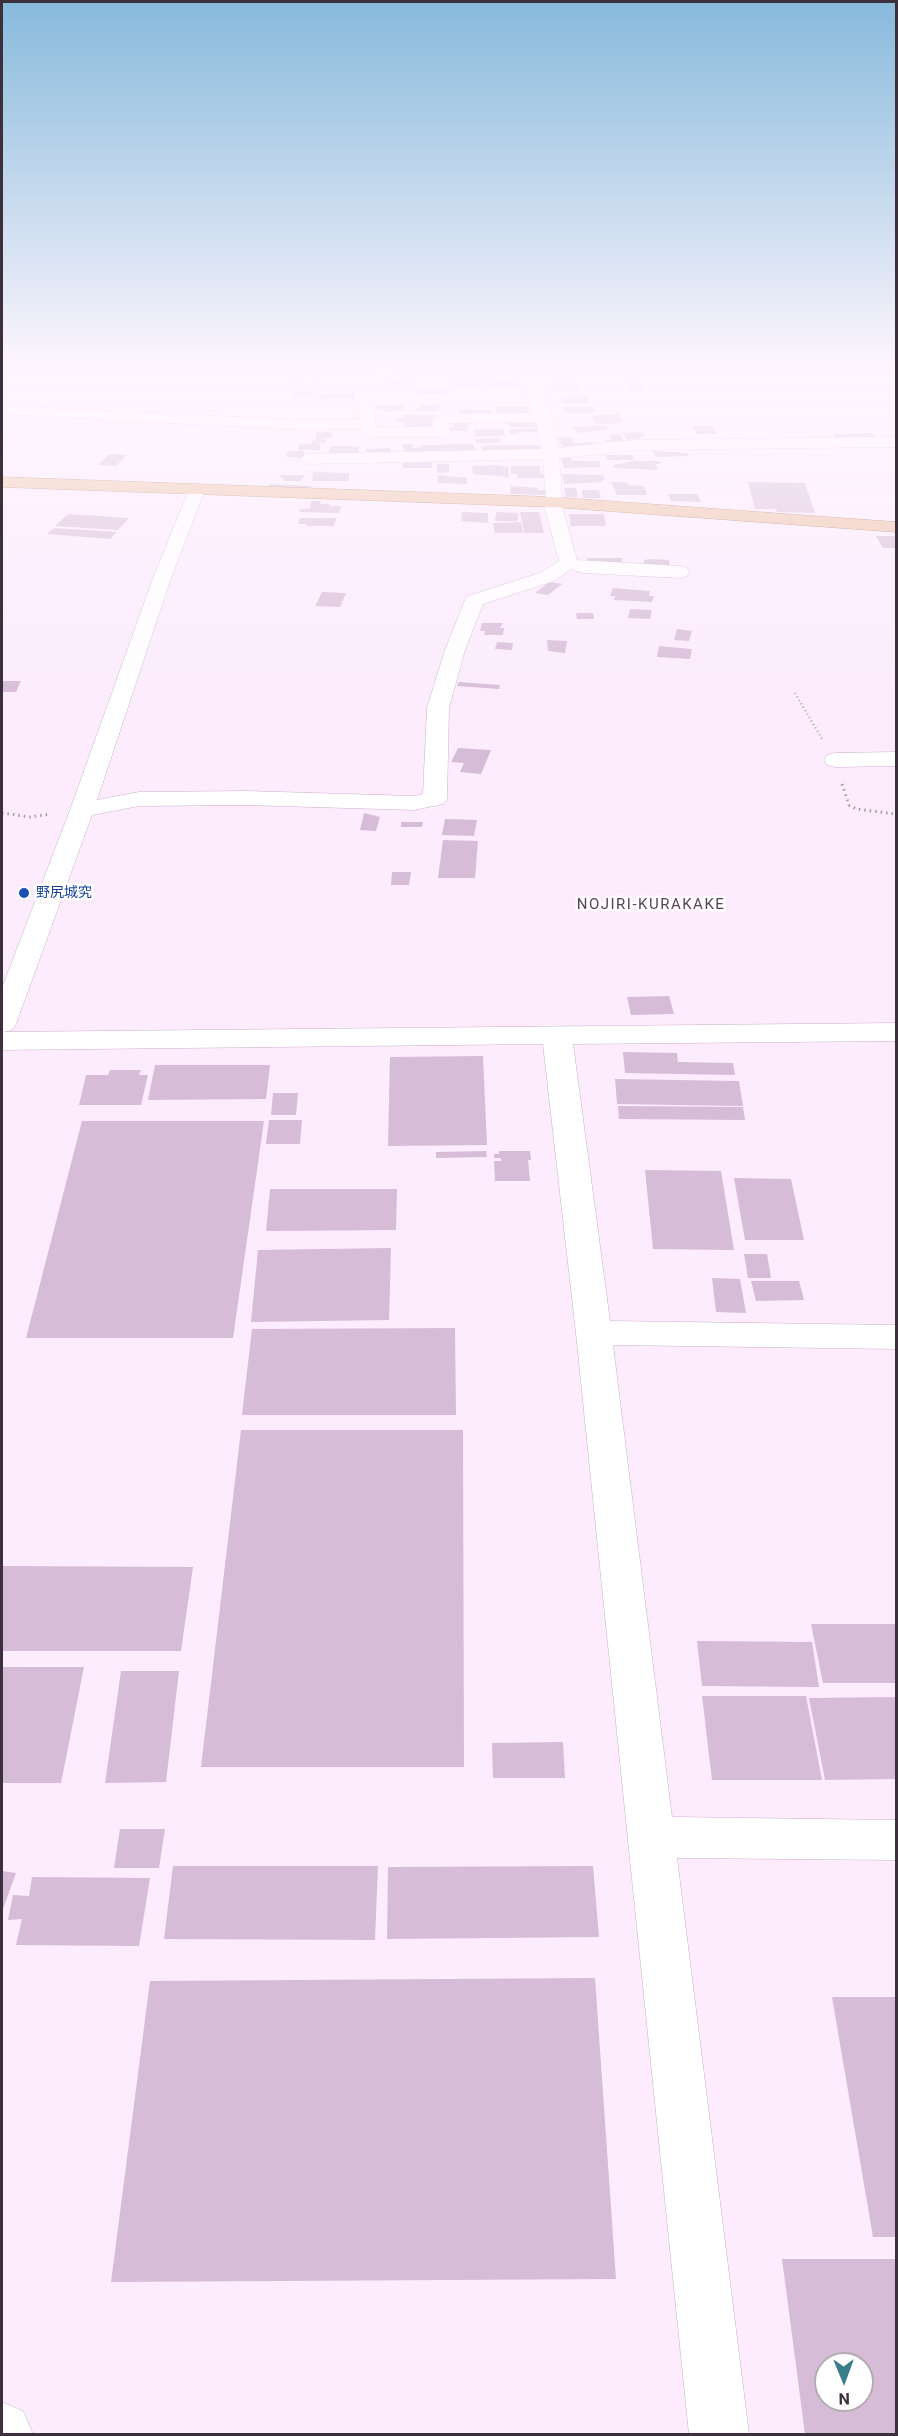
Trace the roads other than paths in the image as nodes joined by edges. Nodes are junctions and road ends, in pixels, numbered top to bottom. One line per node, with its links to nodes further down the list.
1 (2, 482): 3 (main road)
2 (553, 482): 4 (street)
3 (197, 489): 4 (main road); 10 (street)
4 (552, 502): 5 (main road); 6 (street)
5 (897, 527)
6 (569, 563): 7 (street); 10 (street)
7 (680, 572)
8 (897, 759): 9 (street)
9 (835, 760)
10 (82, 810): 11 (street)
11 (2, 1024)
12 (897, 1032): 13 (street)
13 (557, 1036): 14 (street); 15 (street)
14 (2, 1041)
15 (594, 1333): 16 (street); 17 (street)
16 (897, 1337)
17 (650, 1837): 18 (street); 19 (street)
18 (897, 1840)
19 (719, 2434)

